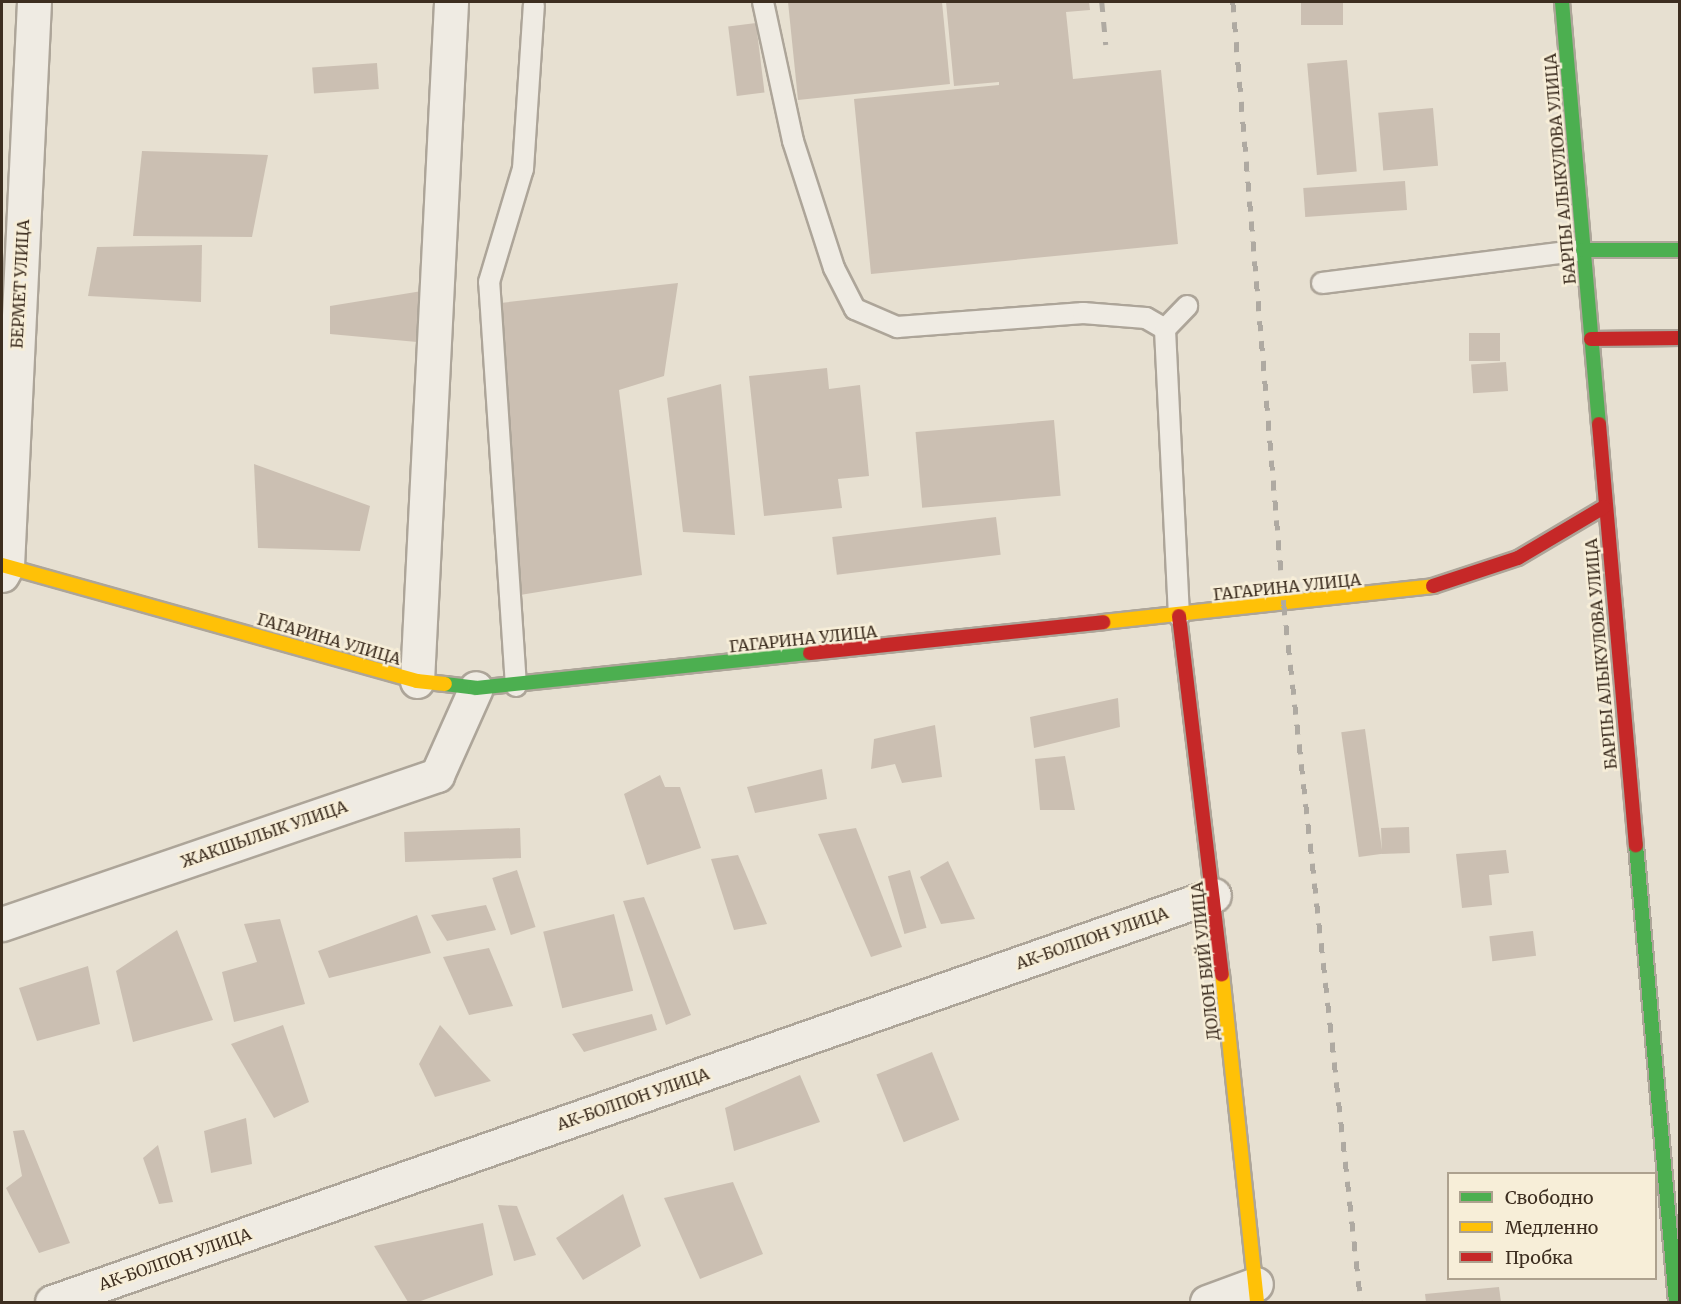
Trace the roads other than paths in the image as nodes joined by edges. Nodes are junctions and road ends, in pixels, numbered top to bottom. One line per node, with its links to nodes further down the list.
1 (34, 2): 14 (street, БЕРМЕТ УЛИЦА)
2 (451, 2): 16 (street)
3 (763, 2): 10 (lane)
4 (1562, 2): 6 (main road, БАРПЫ АЛЫКУЛОВА УЛИЦА)
5 (534, 5): 17 (lane)
6 (1583, 250): 7 (main road); 8 (lane); 12 (main road, БАРПЫ АЛЫКУЛОВА УЛИЦА)
7 (1680, 250)
8 (1322, 283)
9 (1187, 306): 10 (lane)
10 (1165, 329): 15 (lane)
11 (1680, 338): 12 (main road)
12 (1591, 339): 13 (main road, БАРПЫ АЛЫКУЛОВА УЛИЦА)
13 (1604, 507): 15 (main road, ГАГАРИНА УЛИЦА); 24 (main road, БАРПЫ АЛЫКУЛОВА УЛИЦА)
14 (3, 569): 16 (main road, ГАГАРИНА УЛИЦА)
15 (1179, 616): 17 (main road, ГАГАРИНА УЛИЦА); 19 (main road, ДОЛОН БИЙ УЛИЦА)
16 (417, 681): 18 (main road, ГАГАРИНА УЛИЦА)
17 (516, 686): 18 (main road, ГАГАРИНА УЛИЦА)
18 (476, 688): 20 (street, ЖАКШЫЛЫК УЛИЦА)
19 (1214, 894): 21 (main road, ДОЛОН БИЙ УЛИЦА); 22 (street, АК-БОЛПОН УЛИЦА)
20 (2, 924)
21 (1256, 1293): 23 (street)
22 (52, 1302)
23 (1207, 1302)
24 (1676, 1302)

